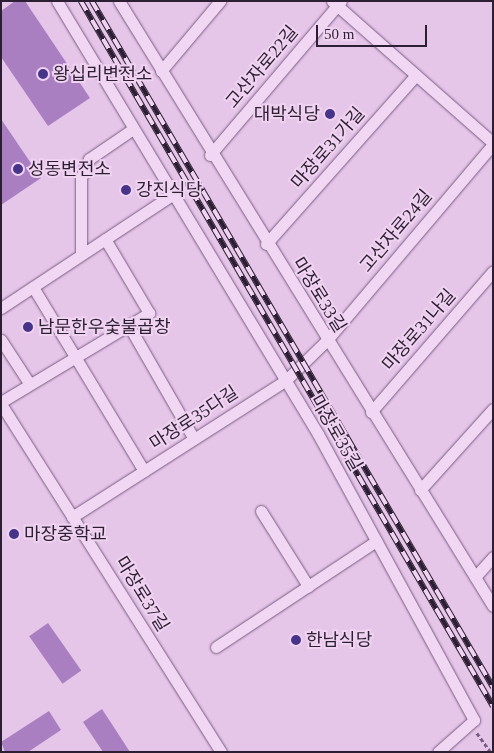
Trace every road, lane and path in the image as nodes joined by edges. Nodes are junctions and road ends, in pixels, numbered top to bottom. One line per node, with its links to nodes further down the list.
1 (57, 1): 7 (street, 마장로35길)
2 (119, 1): 5 (street, 마장로33길)
3 (220, 1): 5 (street)
4 (337, 3): 6 (street); 9 (street, 고산자로22길)
5 (161, 71): 9 (street, 마장로33길)
6 (416, 75): 8 (street); 12 (street, 마장로31가길)
7 (133, 129): 10 (street, 마장로35길); 13 (street)
8 (493, 144): 19 (street, 고산자로24길)
9 (210, 155): 12 (street, 마장로33길)
10 (173, 194): 11 (street); 21 (street, 마장로35길)
11 (105, 239): 13 (street); 17 (street)
12 (266, 244): 19 (street, 마장로33길)
13 (81, 254): 15 (street)
14 (493, 271): 25 (street, 마장로31나길)
15 (33, 286): 16 (street); 20 (street)
16 (1, 308)
17 (128, 326): 20 (street); 26 (street)
18 (1, 340): 22 (street)
19 (327, 340): 21 (street, 마장로35다길); 25 (street, 마장로33길)
20 (78, 357): 22 (street); 27 (street)
21 (286, 380): 26 (street, 마장로35다길); 31 (street, 마장로35길)
22 (29, 383): 23 (street)
23 (1, 403): 30 (street, 마장로37길)
24 (493, 409): 28 (street)
25 (371, 412): 28 (street, 마장로33길)
26 (194, 439): 27 (street, 마장로35다길)
27 (144, 471): 30 (street, 마장로35다길)
28 (420, 490): 33 (street, 마장로33길)
29 (261, 511): 34 (street)
30 (72, 516): 38 (street, 마장로37길)
31 (376, 541): 34 (street); 37 (street, 마장로35길)
32 (493, 557): 33 (street)
33 (475, 577): 35 (street, 마장로33길)
34 (308, 586): 36 (street)
35 (493, 606)
36 (216, 647)
37 (470, 724): 39 (street); 40 (path)
38 (221, 752)
39 (438, 752)
40 (491, 752)

